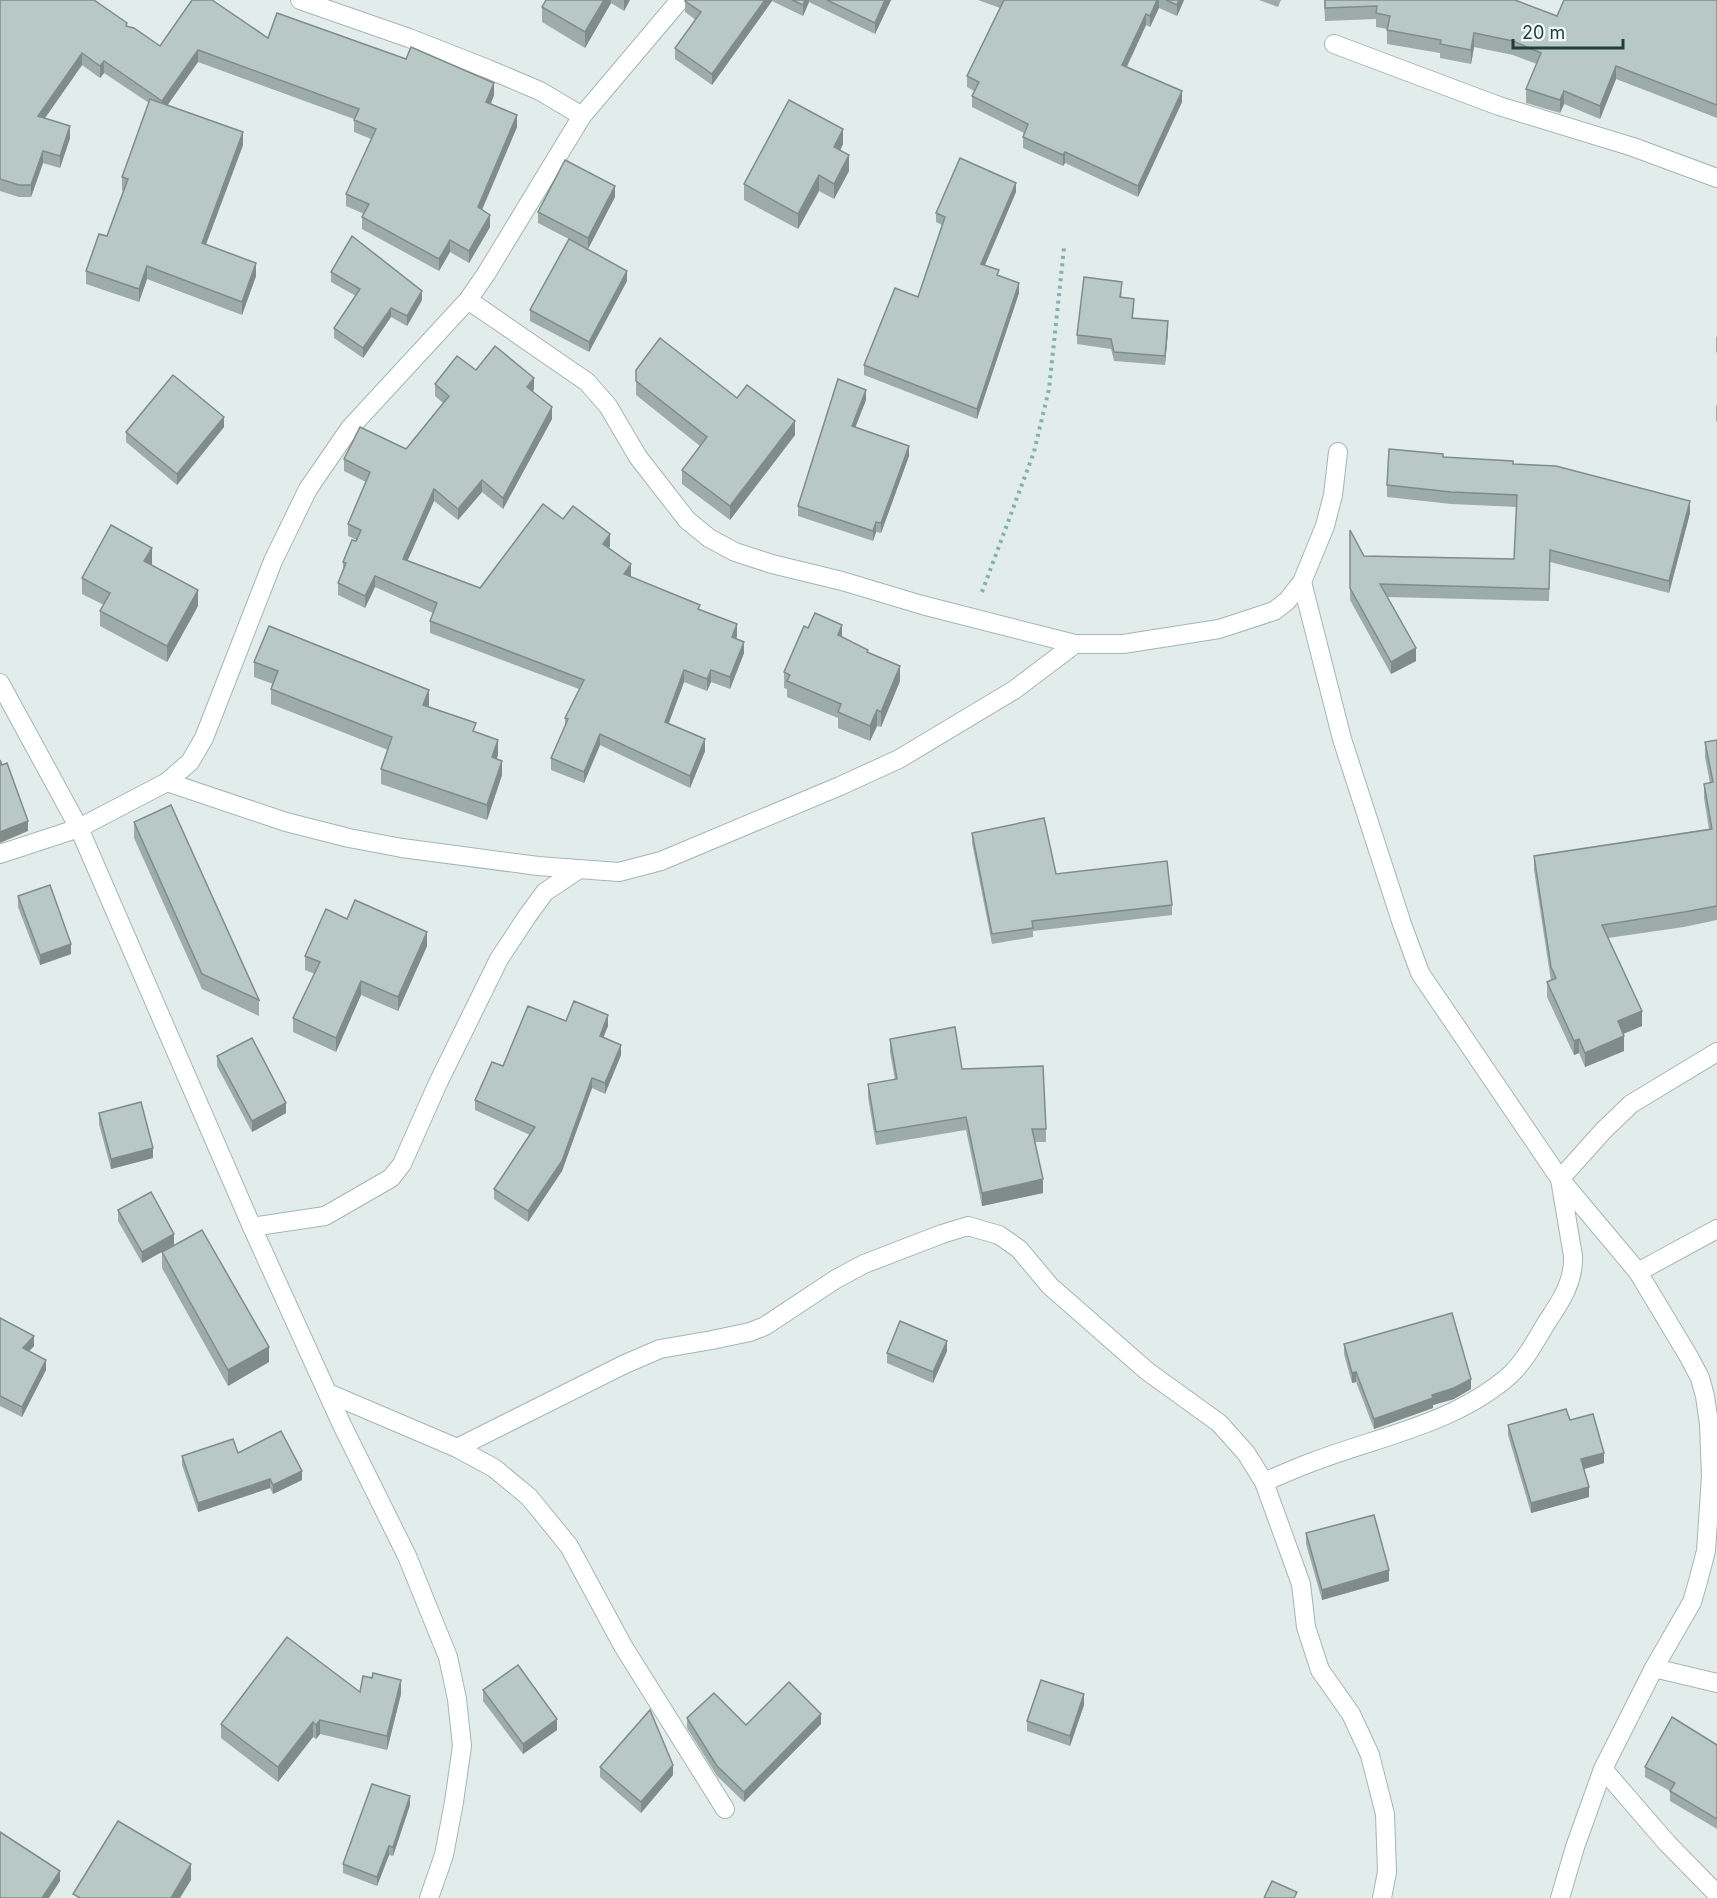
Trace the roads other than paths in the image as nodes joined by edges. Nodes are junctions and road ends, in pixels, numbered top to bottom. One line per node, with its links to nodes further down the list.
1 (300, 0): 4 (street)
2 (680, 0): 4 (street)
3 (1334, 44): 5 (street)
4 (582, 116): 6 (street)
5 (1717, 178)
6 (468, 300): 9 (street); 11 (street)
7 (1338, 452): 8 (street)
8 (1302, 582): 9 (street); 16 (street)
9 (1075, 644): 14 (street)
10 (0, 683): 12 (street)
11 (167, 782): 12 (street); 14 (street)
12 (80, 828): 13 (street); 17 (street)
13 (0, 854)
14 (578, 870): 17 (street)
15 (1717, 1052): 16 (street)
16 (1560, 1179): 19 (street); 22 (street)
17 (252, 1227): 20 (street)
18 (1717, 1229): 19 (street)
19 (1638, 1272): 23 (street)
20 (328, 1393): 21 (street); 28 (street)
21 (457, 1448): 22 (street); 26 (street)
22 (1264, 1482): 29 (street)
23 (1654, 1668): 24 (street); 25 (street)
24 (1717, 1683)
25 (1603, 1769): 27 (street); 30 (street)
26 (724, 1809)
27 (1717, 1894)
28 (429, 1898)
29 (1382, 1898)
30 (1560, 1898)

